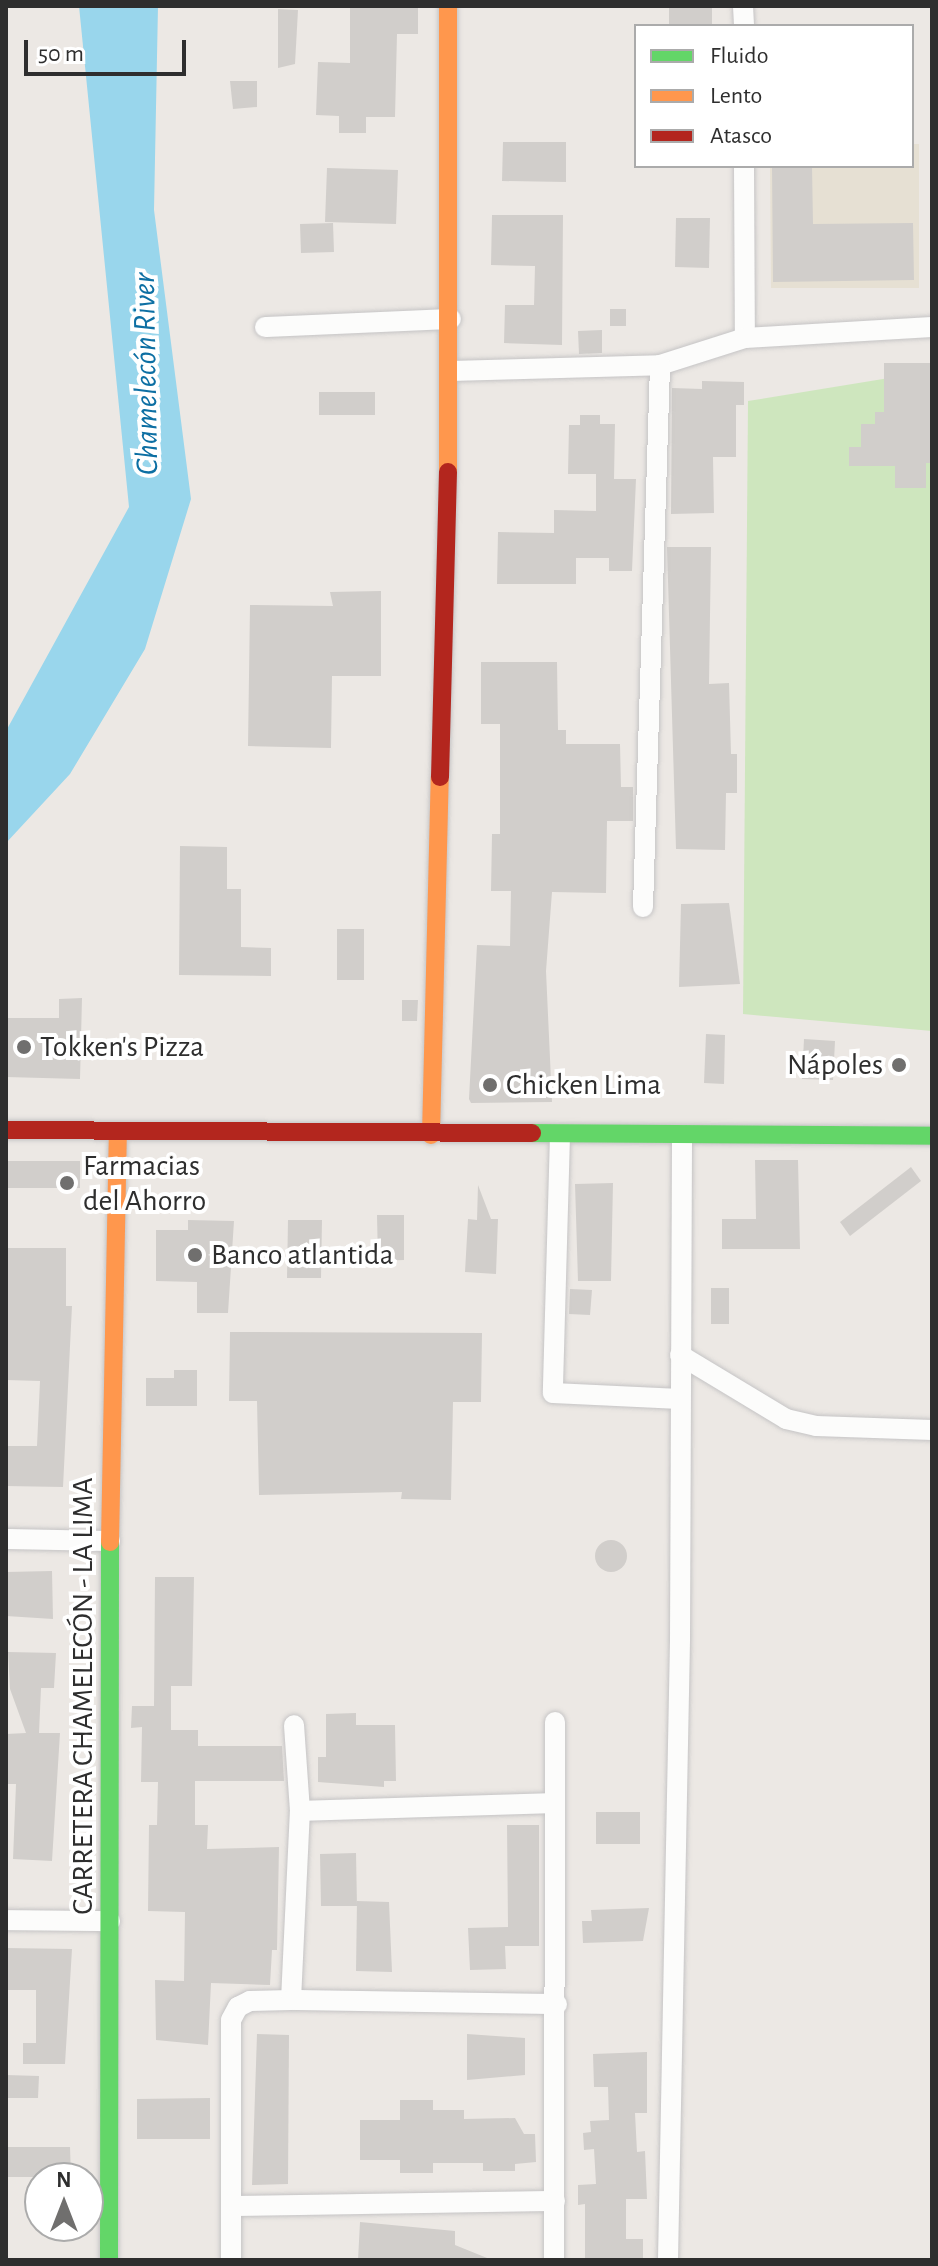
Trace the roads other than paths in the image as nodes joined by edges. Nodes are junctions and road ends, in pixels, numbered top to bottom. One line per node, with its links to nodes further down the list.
1 (448, 6): 3 (street)
2 (744, 168): 6 (street)
3 (451, 319): 4 (street); 8 (street)
4 (265, 327)
5 (932, 327): 6 (street)
6 (745, 338): 7 (street)
7 (660, 365): 8 (street); 9 (street)
8 (451, 371): 12 (street)
9 (643, 907)
10 (6, 1130): 11 (street)
11 (118, 1133): 12 (street); 20 (street, CARRETERA CHAMELECÓN - LA LIMA)
12 (431, 1135): 13 (street)
13 (560, 1135): 14 (street); 17 (street)
14 (682, 1135): 15 (street); 16 (street)
15 (932, 1136)
16 (680, 1355): 17 (street); 18 (street)
17 (680, 1399): 34 (street)
18 (932, 1430)
19 (6, 1539): 20 (street)
20 (110, 1541): 26 (street, CARRETERA CHAMELECÓN - LA LIMA)
21 (555, 1722): 23 (street)
22 (294, 1725): 24 (street)
23 (554, 1803): 24 (street); 28 (street)
24 (300, 1811): 27 (street)
25 (6, 1920): 26 (street)
26 (110, 1921): 31 (street, CARRETERA CHAMELECÓN - LA LIMA)
27 (291, 2000): 28 (street); 30 (street)
28 (557, 2004): 29 (street)
29 (555, 2201): 30 (street); 33 (street)
30 (231, 2206): 32 (street)
31 (109, 2260)
32 (231, 2260)
33 (554, 2260)
34 (668, 2260)

